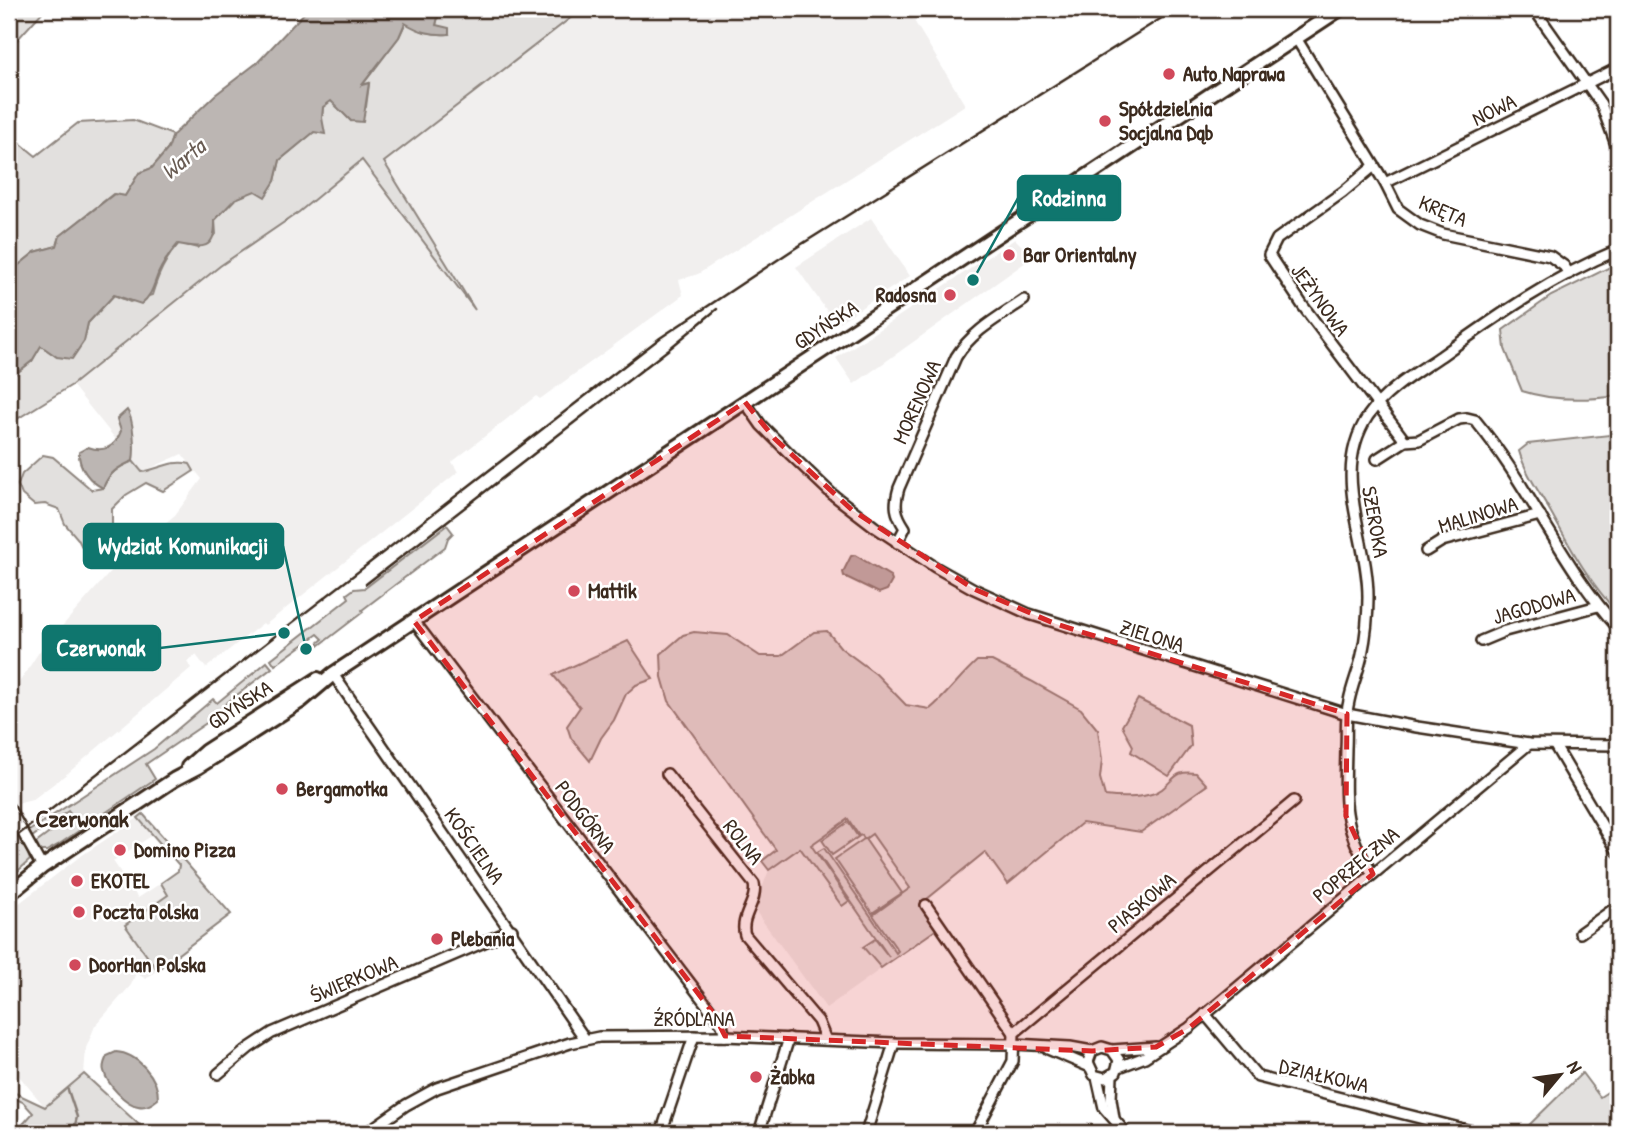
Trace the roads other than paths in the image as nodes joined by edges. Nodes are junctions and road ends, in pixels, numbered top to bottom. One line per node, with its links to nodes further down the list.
1 (1340, 9): 3 (main road, GDYŃSKA)
2 (1534, 9): 5 (street)
3 (1296, 38): 7 (street, KRĘTA); 12 (main road, GDYŃSKA)
4 (1618, 68): 5 (street, NOWA)
5 (1587, 84): 6 (street); 8 (street, NOWA)
6 (1618, 150)
7 (1374, 166): 8 (street, KRĘTA); 13 (street, JEŻYNOWA)
8 (1385, 183): 10 (street, KRĘTA)
9 (1618, 250): 10 (street)
10 (1569, 274): 13 (street, SZEROKA)
11 (1024, 300): 17 (street, MORENOWA)
12 (745, 402): 17 (street, ZIELONA); 20 (main road, GDYŃSKA)
13 (1377, 406): 14 (street, JEŻYNOWA); 24 (street, SZEROKA)
14 (1405, 441): 15 (street); 16 (street)
15 (1377, 459)
16 (1540, 515): 18 (street, MALINOWA); 19 (street)
17 (897, 543): 24 (street, ZIELONA)
18 (1426, 551)
19 (1598, 606): 21 (street); 22 (street, JAGODOWA)
20 (414, 621): 23 (main road, GDYŃSKA); 41 (street, PODGÓRNA)
21 (1618, 628)
22 (1481, 641)
23 (333, 674): 32 (main road, GDYŃSKA); 37 (street, KOŚCIELNA)
24 (1347, 714): 25 (street, ZIELONA); 33 (street, SZEROKA)
25 (1529, 744): 27 (street, ZIELONA); 33 (street, POPRZECZNA)
26 (1618, 745): 27 (street, ZIELONA)
27 (1555, 746): 31 (street)
28 (667, 775): 45 (street, ROLNA)
29 (1294, 801): 40 (street, PIASKOWA)
30 (9, 808): 32 (street)
31 (1618, 852)
32 (42, 867): 34 (main road, GDYŃSKA)
33 (1373, 874): 39 (street, POPRZECZNA)
34 (9, 894)
35 (926, 905): 40 (street)
36 (1618, 906): 38 (street)
37 (512, 930): 44 (street, KOŚCIELNA); 54 (street, ŚWIERKOWA)
38 (1580, 933)
39 (1205, 1014): 49 (street); 64 (street, DZIAŁKOWA)
40 (1014, 1033): 47 (street)
41 (725, 1036): 42 (street, ŹRÓDLANA); 43 (street, ŹRÓDLANA)
42 (695, 1037): 44 (street, ŹRÓDLANA); 59 (street)
43 (789, 1038): 45 (street, ŹRÓDLANA); 60 (street)
44 (585, 1039): 58 (street, ŹRÓDLANA)
45 (826, 1040): 46 (street, ŹRÓDLANA)
46 (894, 1043): 47 (street, ŹRÓDLANA); 61 (street)
47 (1014, 1044): 48 (street, ŹRÓDLANA); 62 (street)
48 (1043, 1046): 51 (street, ŹRÓDLANA); 52 (street, ŹRÓDLANA)
49 (1156, 1047): 50 (street); 53 (street)
50 (1112, 1049): 51 (street); 53 (street)
51 (1092, 1051): 52 (street)
52 (1088, 1066): 56 (street)
53 (1119, 1067): 55 (street)
54 (218, 1074)
55 (1112, 1076): 56 (street); 57 (street)
56 (1097, 1077): 57 (street)
57 (1114, 1118): 63 (street)
58 (366, 1133)
59 (661, 1133)
60 (760, 1133)
61 (866, 1133)
62 (975, 1133)
63 (1126, 1133)
64 (1479, 1133)

